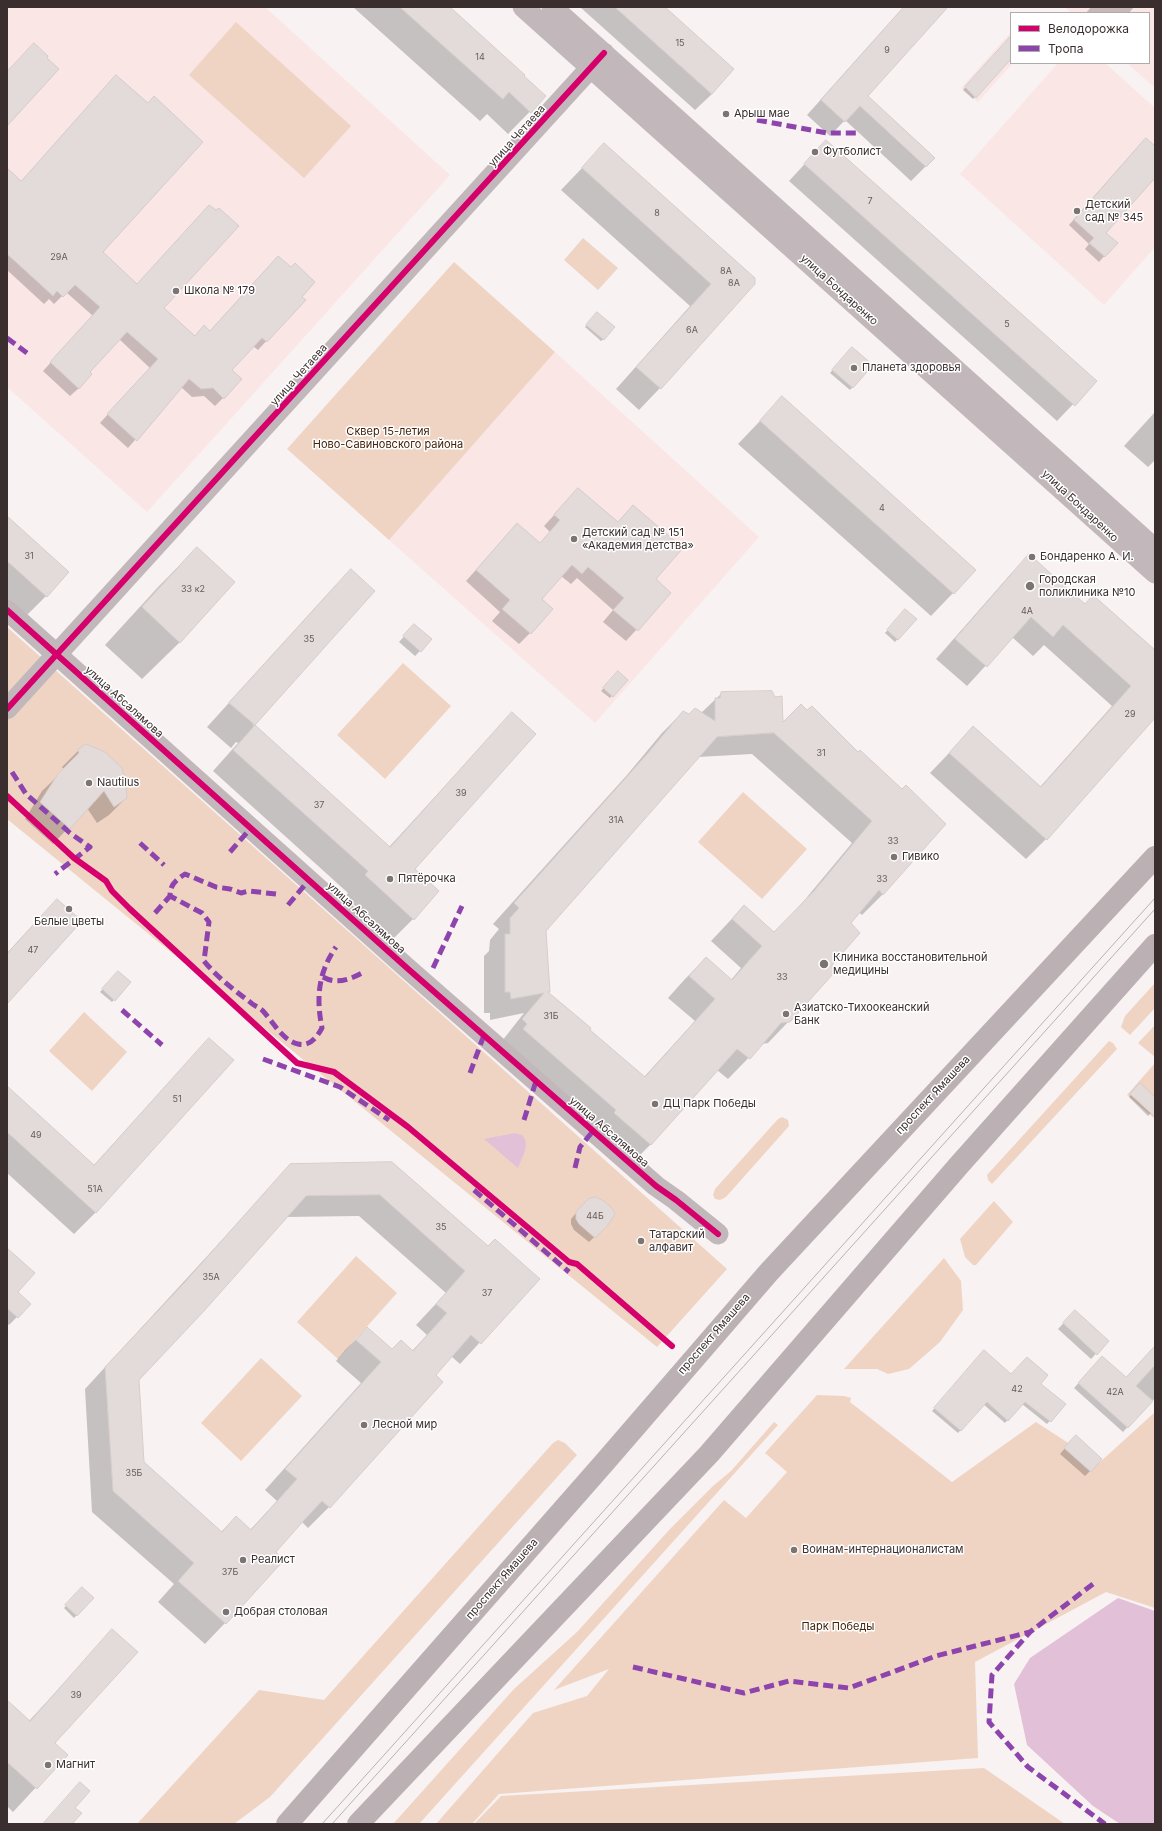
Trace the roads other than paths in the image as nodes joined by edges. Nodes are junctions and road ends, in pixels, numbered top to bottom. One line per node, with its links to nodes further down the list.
1 (523, 7): 3 (street, улица Бондаренко)
2 (552, 7): 3 (street, улица Бондаренко)
3 (598, 60): 4 (street, улица Бондаренко); 5 (street, улица Бондаренко); 7 (street, улица Четаева)
4 (1155, 549)
5 (1155, 573)
6 (7, 610): 7 (street, улица Абсалямова)
7 (57, 655): 8 (street, улица Четаева); 11 (street, улица Абсалямова)
8 (7, 709)
9 (1155, 857): 12 (main road, проспект Ямашева)
10 (1155, 946): 13 (main road)
11 (718, 1234)
12 (287, 1824)
13 (358, 1824)

